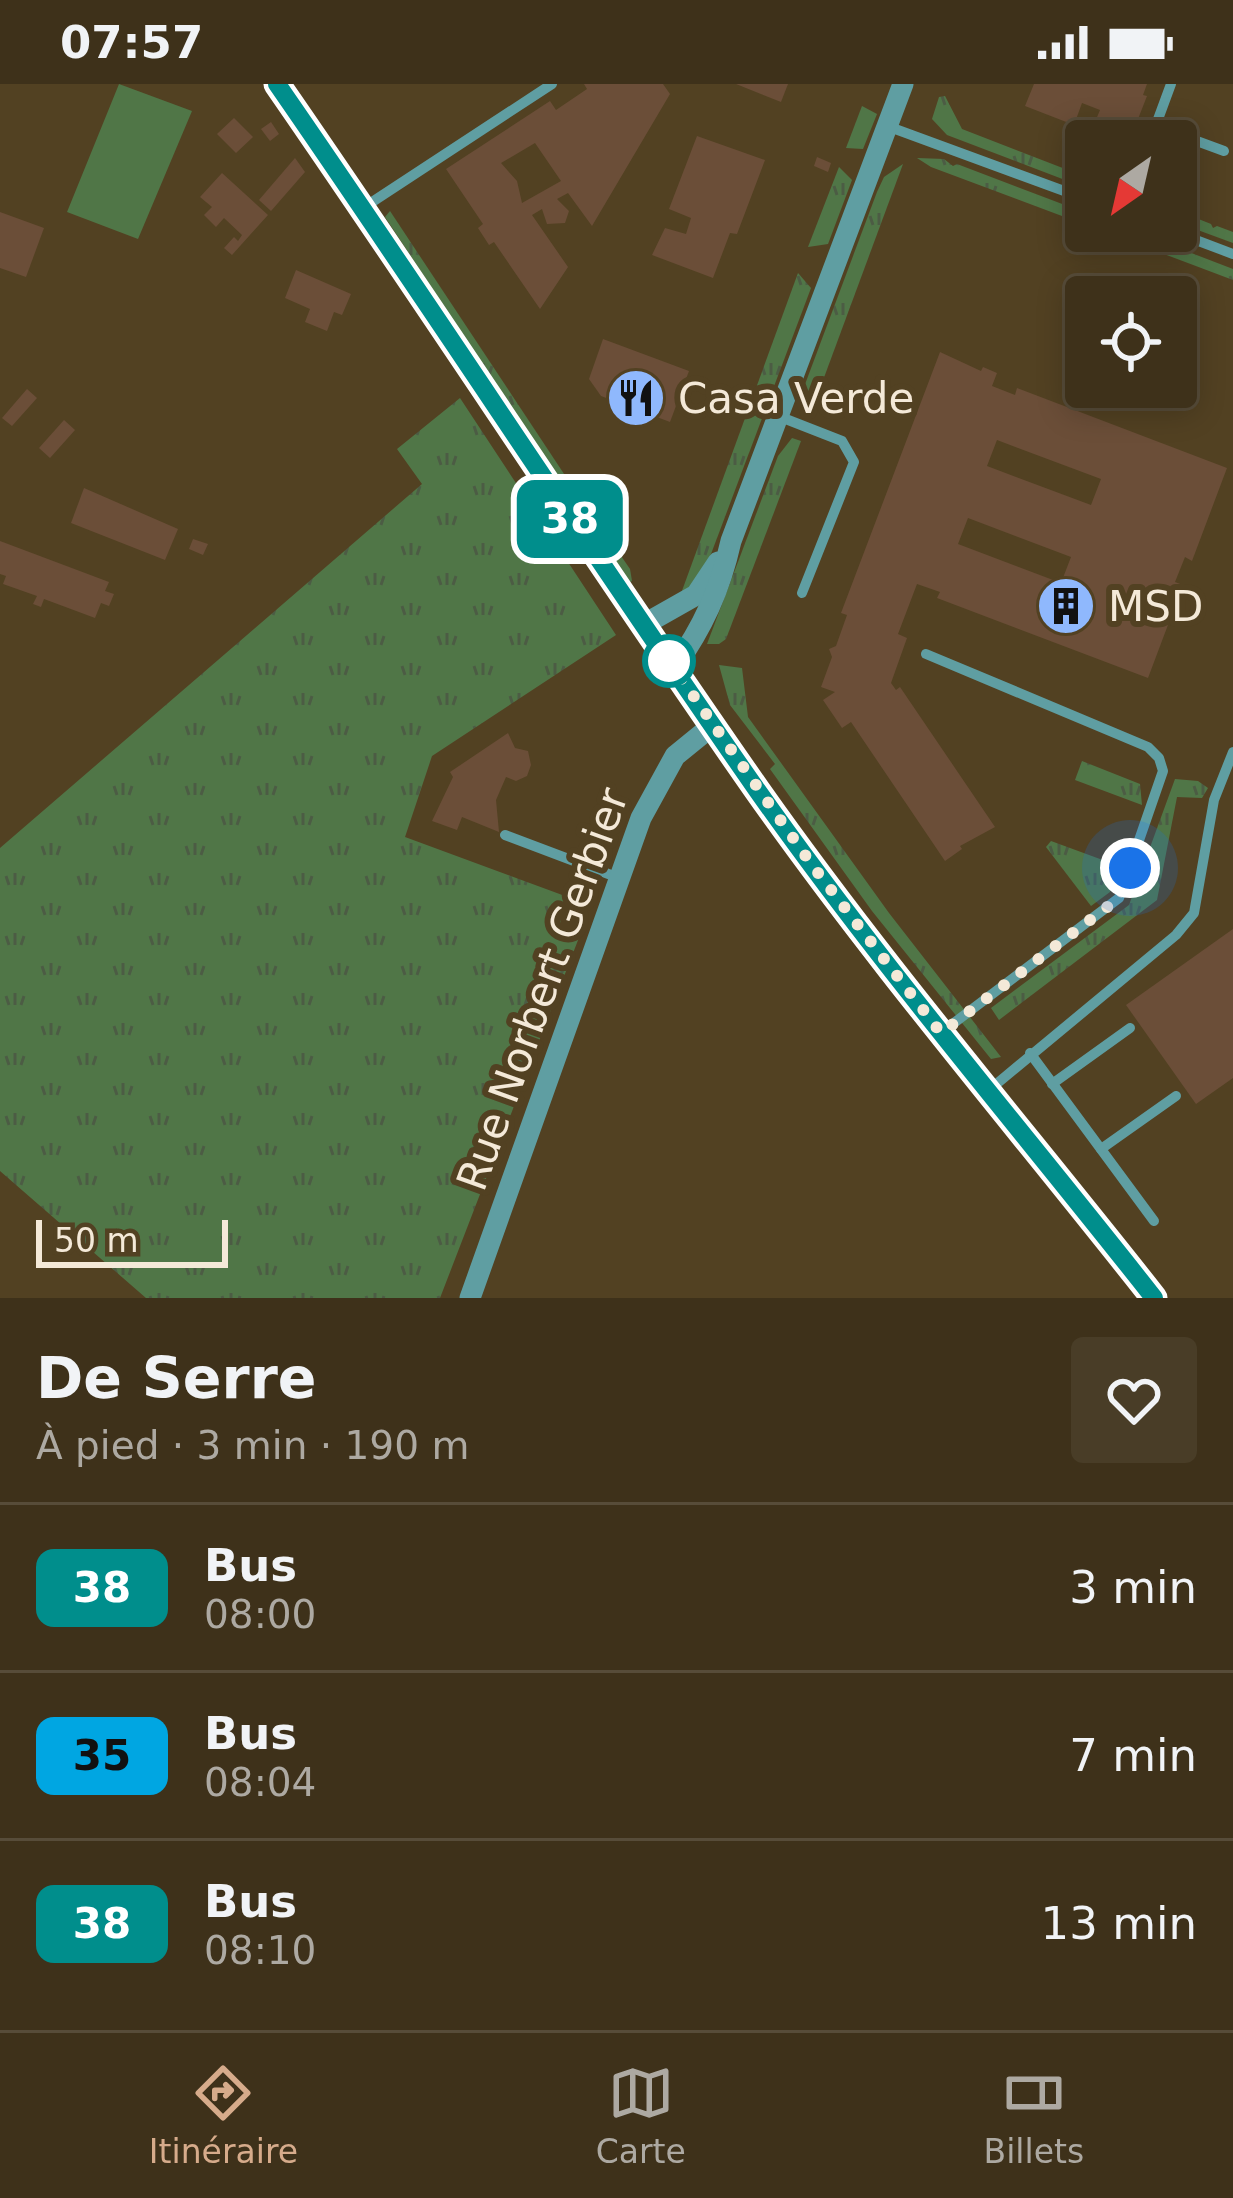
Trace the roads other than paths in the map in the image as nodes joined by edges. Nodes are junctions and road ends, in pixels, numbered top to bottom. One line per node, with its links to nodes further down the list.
1 (277, 84): 10 (street)
2 (552, 84): 10 (lane)
3 (903, 84): 6 (street)
4 (1171, 84): 5 (lane)
5 (1158, 120)
6 (887, 126): 9 (lane); 13 (street)
7 (1197, 141): 8 (lane)
8 (1224, 151)
9 (1065, 191)
10 (363, 208): 16 (street)
11 (1197, 240): 12 (lane)
12 (1233, 254)
13 (778, 416): 14 (street); 15 (lane)
14 (731, 541): 16 (street); 18 (street)
15 (802, 593)
16 (643, 625): 18 (street)
17 (926, 654): 25 (lane)
18 (674, 668): 19 (street)
19 (713, 724): 23 (street, Rue Norbert Gerbier); 25 (street)
20 (1233, 752): 21 (lane)
21 (1229, 779): 26 (lane)
22 (505, 835): 23 (lane)
23 (620, 878): 32 (street, Rue Norbert Gerbier)
24 (1130, 1028): 27 (lane)
25 (941, 1033): 28 (street)
26 (1030, 1054): 27 (lane); 28 (lane)
27 (1052, 1084): 30 (lane)
28 (988, 1091): 33 (street)
29 (1176, 1096): 30 (lane)
30 (1101, 1149): 31 (lane)
31 (1154, 1221)
32 (470, 1298)
33 (1154, 1298)

